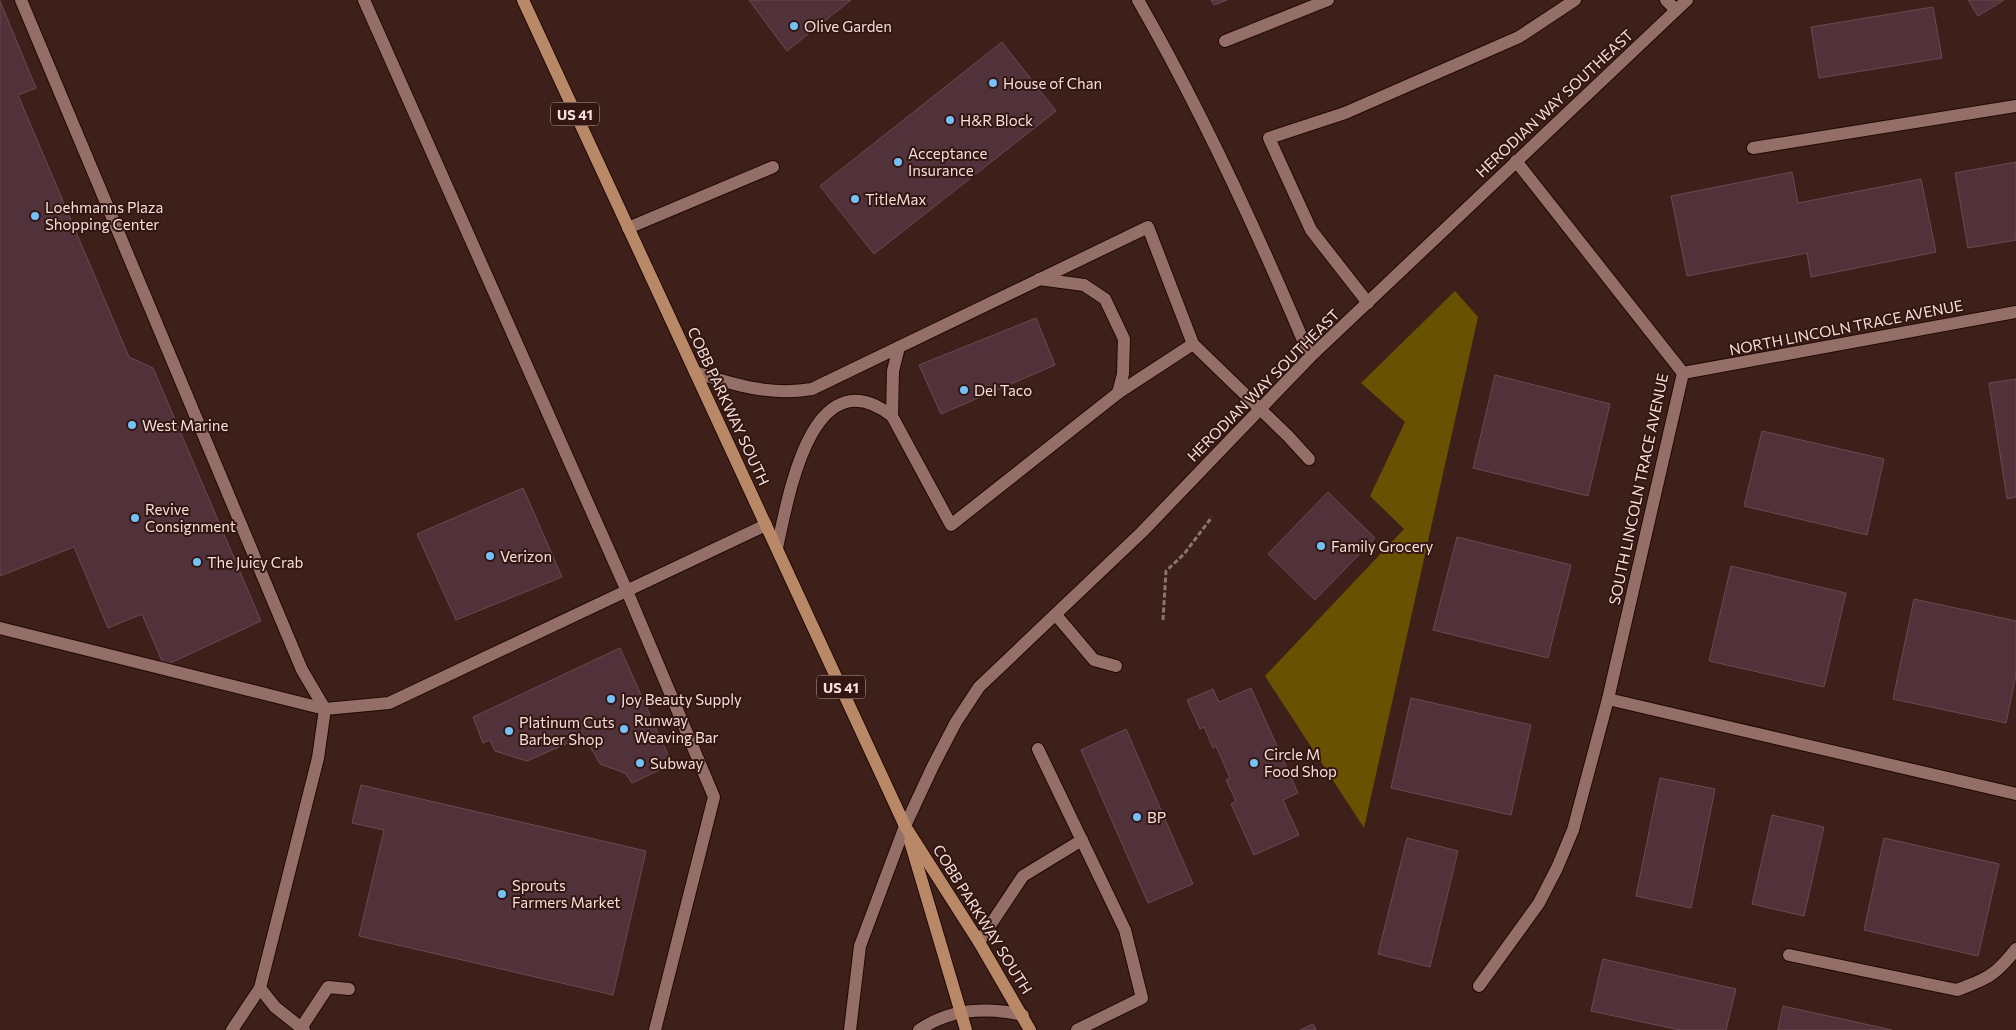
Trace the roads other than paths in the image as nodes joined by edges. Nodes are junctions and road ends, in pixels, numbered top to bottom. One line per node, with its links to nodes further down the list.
1 (21, 0): 35 (street)
2 (364, 0): 30 (street)
3 (522, 0): 15 (main road, COBB PARKWAY SOUTH / US 41)
4 (1138, 0): 21 (street)
5 (1328, 0): 10 (street)
6 (1575, 0): 17 (street)
7 (1666, 0): 9 (street)
8 (1687, 0): 9 (street, HERODIAN WAY SOUTHEAST)
9 (1676, 10): 13 (street, HERODIAN WAY SOUTHEAST)
10 (1225, 41)
11 (2016, 106): 12 (street)
12 (1753, 148)
13 (1516, 161): 17 (street, HERODIAN WAY SOUTHEAST); 23 (street, SOUTH LINCOLN TRACE AVENUE)
14 (773, 167): 15 (street)
15 (628, 228): 22 (main road, COBB PARKWAY SOUTH / US 41)
16 (1039, 279): 19 (street); 20 (street); 24 (street)
17 (1368, 303): 21 (street, HERODIAN WAY SOUTHEAST)
18 (2016, 312): 23 (street, NORTH LINCOLN TRACE AVENUE)
19 (1193, 344): 24 (street); 25 (street)
20 (899, 346): 22 (street); 26 (street)
21 (1310, 357): 25 (street, HERODIAN WAY SOUTHEAST)
22 (695, 372): 28 (main road, COBB PARKWAY SOUTH / US 41)
23 (1683, 373): 34 (street, SOUTH LINCOLN TRACE AVENUE)
24 (1118, 393): 26 (street)
25 (1259, 410): 27 (street); 31 (street, HERODIAN WAY SOUTHEAST)
26 (892, 416): 29 (street)
27 (1309, 459)
28 (766, 525): 29 (main road, COBB PARKWAY SOUTH / US 41); 30 (street)
29 (777, 548): 38 (main road, COBB PARKWAY SOUTH / US 41)
30 (627, 590): 35 (street); 50 (street)
31 (1056, 615): 33 (street); 38 (street, HERODIAN WAY SOUTHEAST)
32 (0, 628): 35 (street)
33 (1116, 666)
34 (1608, 699): 37 (street); 43 (street, SOUTH LINCOLN TRACE AVENUE)
35 (325, 709): 44 (street)
36 (1038, 749): 39 (street)
37 (2016, 794)
38 (905, 826): 40 (main road, COBB PARKWAY SOUTH / US 41); 46 (main road, COBB PARKWAY SOUTH / US 41); 51 (street, HERODIAN WAY SOUTHEAST)
39 (1082, 840): 40 (street); 55 (street)
40 (979, 942): 47 (main road, COBB PARKWAY SOUTH / US 41)
41 (2016, 949): 42 (street)
42 (1789, 954)
43 (1479, 986)
44 (260, 988): 48 (street); 49 (street)
45 (349, 989): 48 (street)
46 (961, 1012): 47 (street); 52 (street); 53 (main road, COBB PARKWAY SOUTH / US 41)
47 (1023, 1015): 54 (main road, COBB PARKWAY SOUTH / US 41)
48 (302, 1029)
49 (232, 1030)
50 (655, 1030)
51 (850, 1030)
52 (919, 1030)
53 (966, 1030)
54 (1030, 1030)
55 (1077, 1030)

